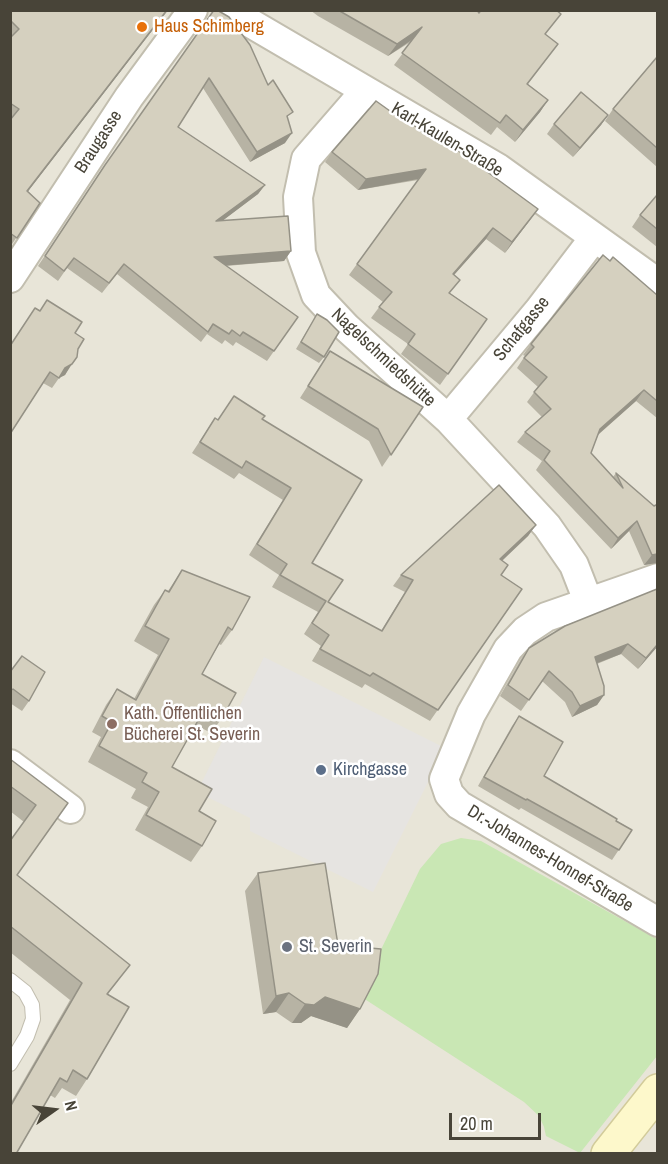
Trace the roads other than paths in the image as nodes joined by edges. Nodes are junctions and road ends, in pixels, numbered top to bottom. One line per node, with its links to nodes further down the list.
1 (193, 10): 5 (street, Braugasse)
2 (228, 10): 3 (street, Karl-Kaulen-Straße)
3 (365, 91): 4 (street, Karl-Kaulen-Straße); 7 (street, Nagelschmiedshütte)
4 (594, 238): 6 (street, Karl-Kaulen-Straße); 7 (street, Schafgasse)
5 (10, 278)
6 (657, 283)
7 (448, 419): 9 (street, Nagelschmiedshütte)
8 (657, 578): 9 (street, Dr.-Johannes-Honnef-Straße)
9 (588, 601): 12 (street, Dr.-Johannes-Honnef-Straße)
10 (10, 764): 11 (street)
11 (70, 809)
12 (657, 922)
13 (10, 980): 14 (lane)
14 (10, 1064)
15 (657, 1091): 16 (street)
16 (608, 1154)

